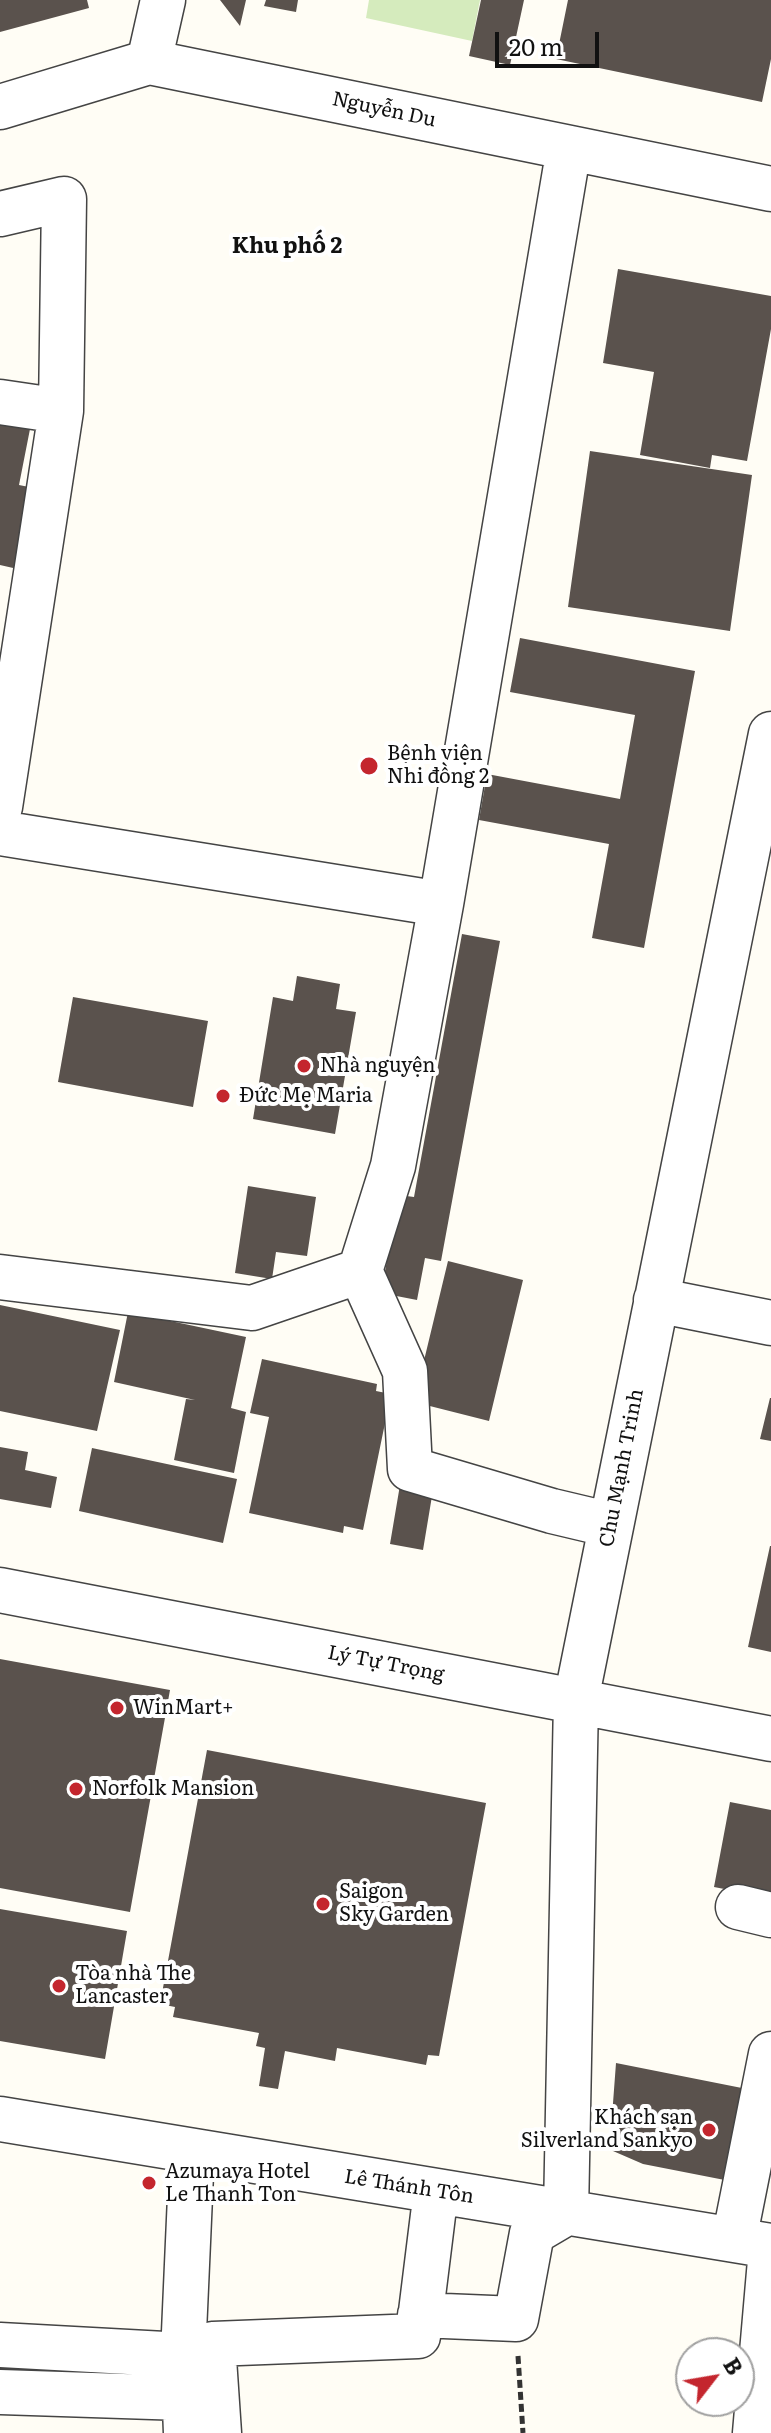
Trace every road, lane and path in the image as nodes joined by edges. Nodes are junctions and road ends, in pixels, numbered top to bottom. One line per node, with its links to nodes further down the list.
1 (163, 0): 2 (street)
2 (149, 62): 3 (street, Nguyễn Du); 4 (street, Nguyễn Du)
3 (0, 107)
4 (569, 148): 5 (street, Nguyễn Du); 12 (street)
5 (771, 189)
6 (0, 213): 8 (street)
7 (0, 402): 8 (street)
8 (61, 411): 10 (street)
9 (771, 734): 13 (street, Chu Mạnh Trinh)
10 (0, 807)
11 (0, 833): 12 (street)
12 (441, 904): 14 (street)
13 (753, 918): 16 (street, Chu Mạnh Trinh)
14 (360, 1271): 15 (street); 18 (street)
15 (0, 1277)
16 (656, 1300): 17 (street); 18 (street, Chu Mạnh Trinh)
17 (771, 1323)
18 (611, 1525): 20 (street, Chu Mạnh Trinh)
19 (0, 1590): 20 (street, Lý Tự Trọng)
20 (576, 1700): 21 (street, Lý Tự Trọng); 26 (street, Chu Mạnh Trinh)
21 (771, 1739)
22 (771, 2054): 27 (street)
23 (0, 2119): 24 (street, Lê Thánh Tôn)
24 (192, 2151): 25 (street, Lê Thánh Tôn); 31 (street)
25 (436, 2191): 26 (street, Lê Thánh Tôn); 28 (street)
26 (566, 2213): 27 (street, Lê Thánh Tôn); 29 (street)
27 (759, 2245): 36 (street)
28 (420, 2315): 29 (street); 34 (street)
29 (516, 2319): 35 (path)
30 (0, 2345): 31 (street)
31 (183, 2355): 33 (street)
32 (0, 2392): 33 (street)
33 (184, 2416)
34 (219, 2433)
35 (523, 2433)
36 (755, 2433)

